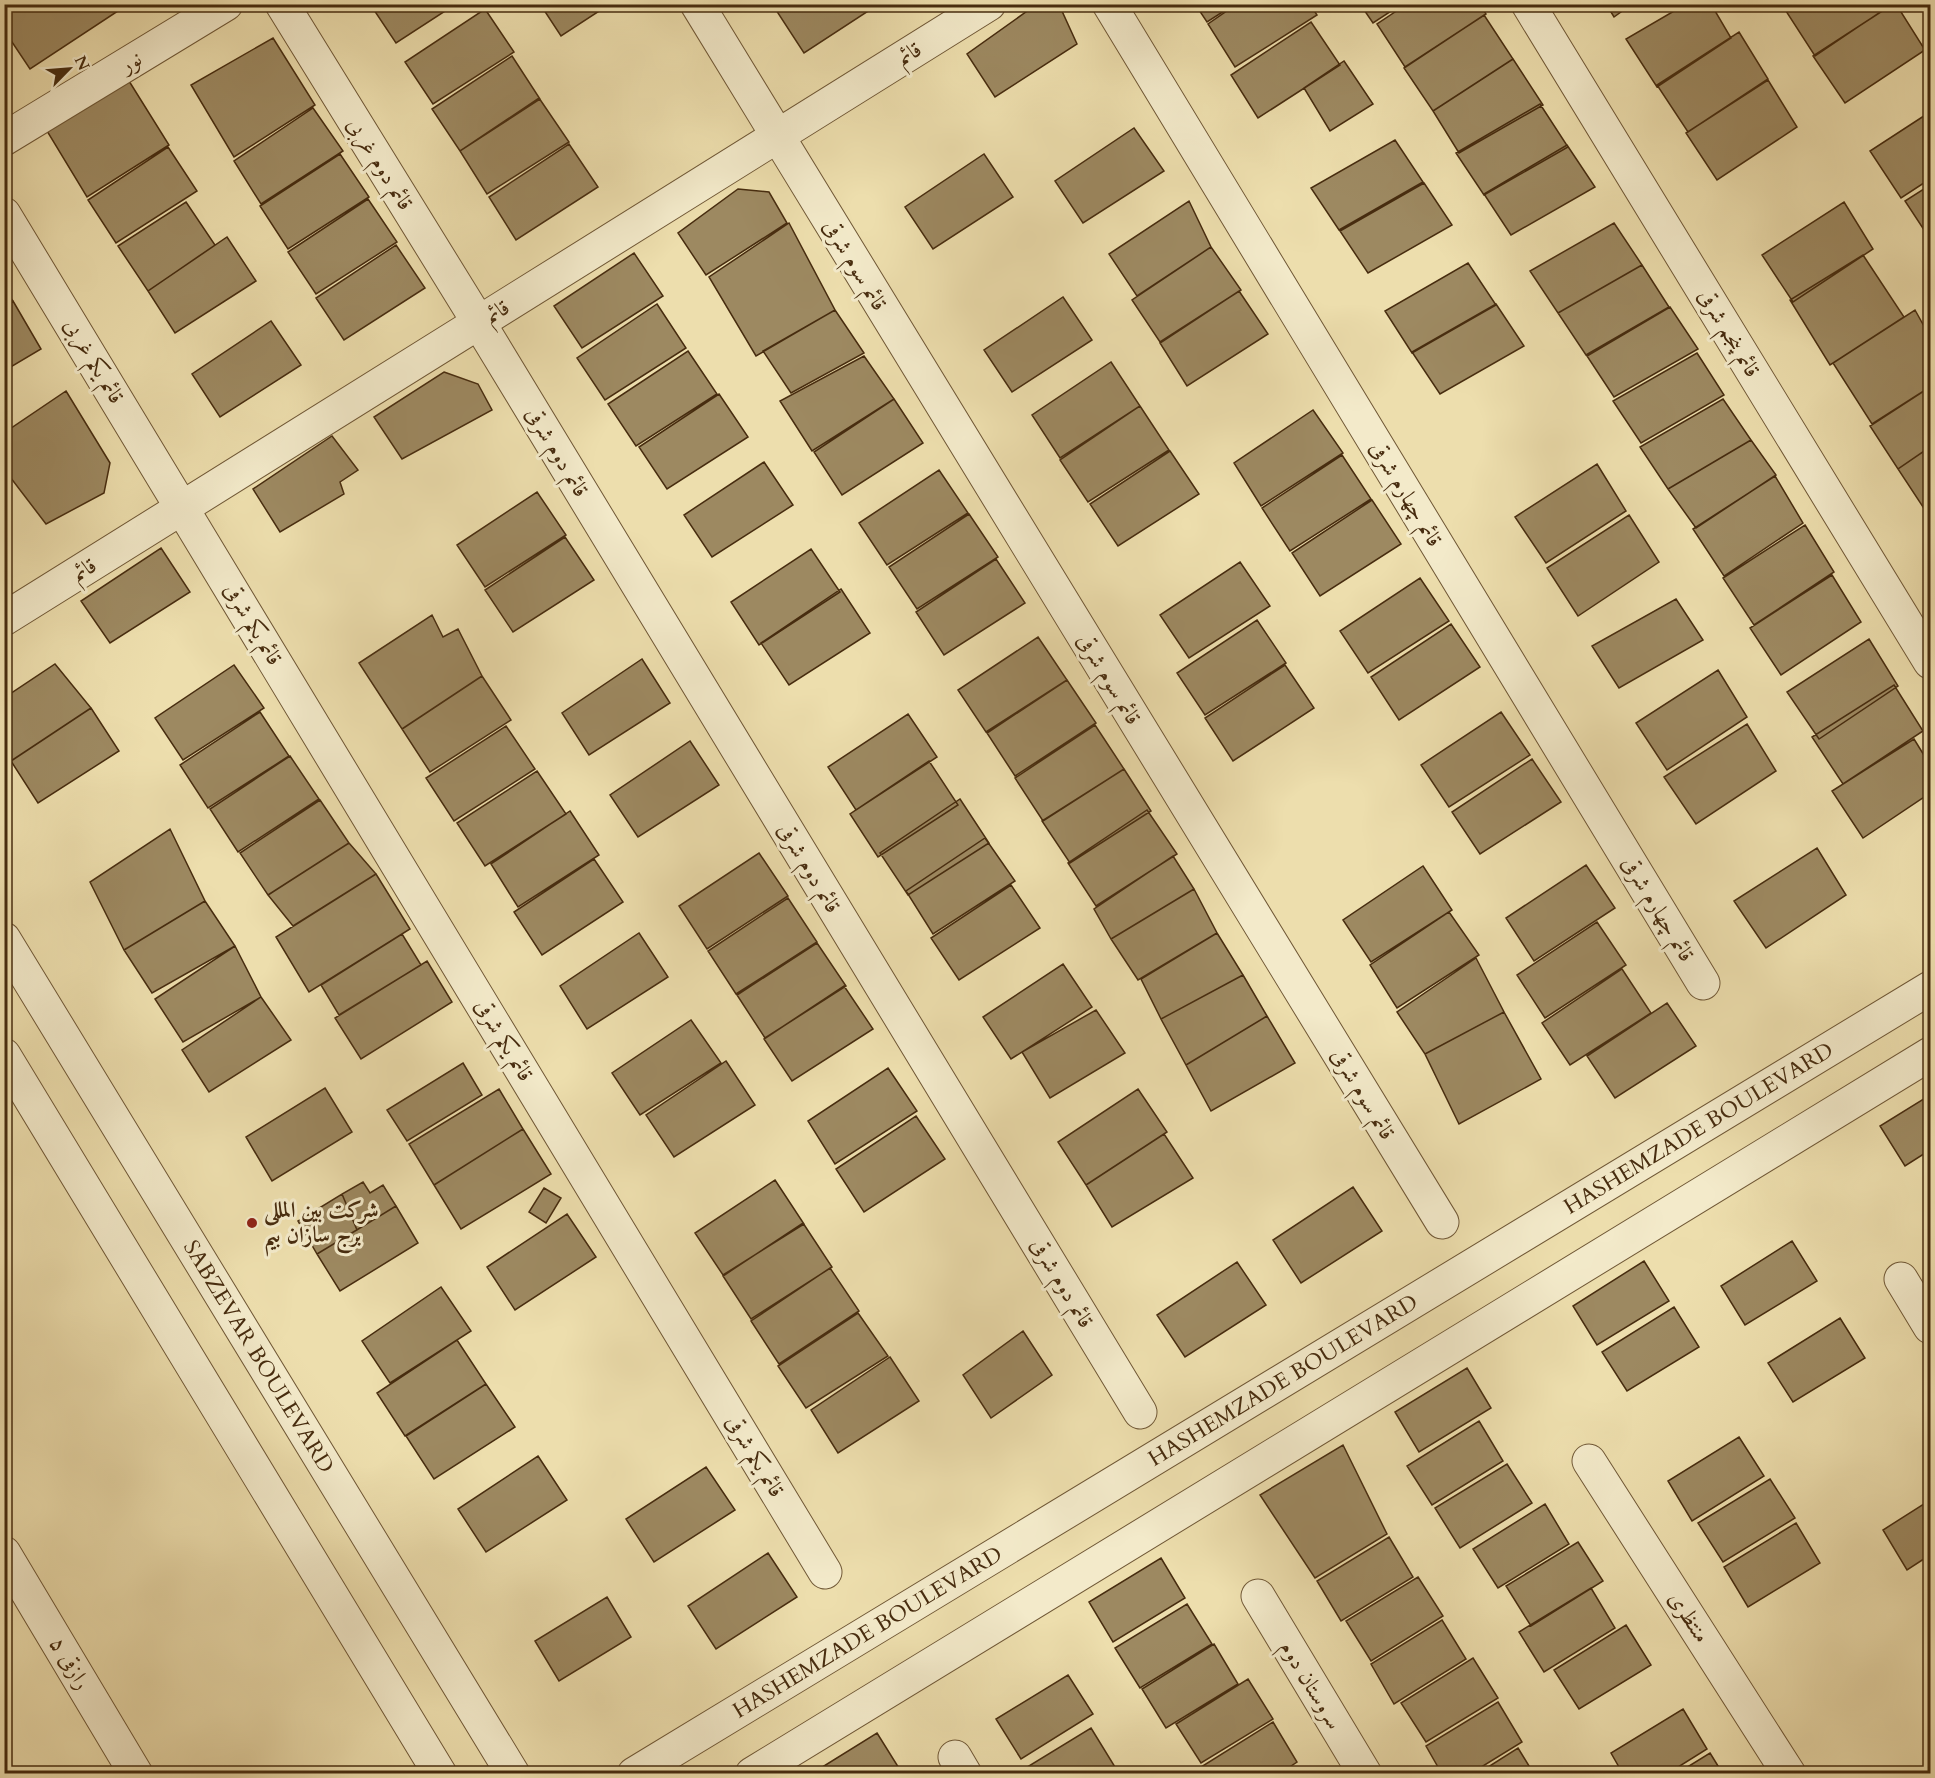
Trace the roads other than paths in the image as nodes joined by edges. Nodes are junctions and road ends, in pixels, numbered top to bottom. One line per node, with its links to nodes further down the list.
1 (226, 4): 8 (street, نور)
2 (282, 4): 10 (street, قائم دوم غربی)
3 (697, 4): 7 (street, قائم سوم شرقی)
4 (988, 4): 7 (street, قائم)
5 (1109, 4): 15 (street, قائم چهارم شرقی)
6 (1528, 4): 13 (street, قائم پنجم شرقی)
7 (777, 137): 10 (street, قائم); 19 (street, قائم سوم شرقی)
8 (4, 139)
9 (4, 214): 11 (street, قائم یکم غربی)
10 (479, 323): 11 (street, قائم); 22 (street, قائم دوم شرقی)
11 (183, 508): 12 (street, قائم); 25 (street, قائم یکم شرقی)
12 (4, 619)
13 (1930, 662)
14 (4, 939): 29 (street, SABZEVAR BOULEVARD)
15 (1703, 983)
16 (1930, 988): 30 (street, HASHEMZADE BOULEVARD)
17 (1930, 1054): 31 (street)
18 (4, 1055): 28 (street)
19 (1442, 1222)
20 (1901, 1279): 21 (street)
21 (1930, 1327)
22 (1140, 1412)
23 (1589, 1461): 33 (street, منتظری)
24 (4, 1553): 27 (street, رازقی ۵)
25 (825, 1572)
26 (1258, 1596): 32 (street, سروستان دوم)
27 (136, 1773)
28 (440, 1773)
29 (513, 1773)
30 (634, 1773)
31 (752, 1773)
32 (1365, 1773)
33 (1789, 1773)

